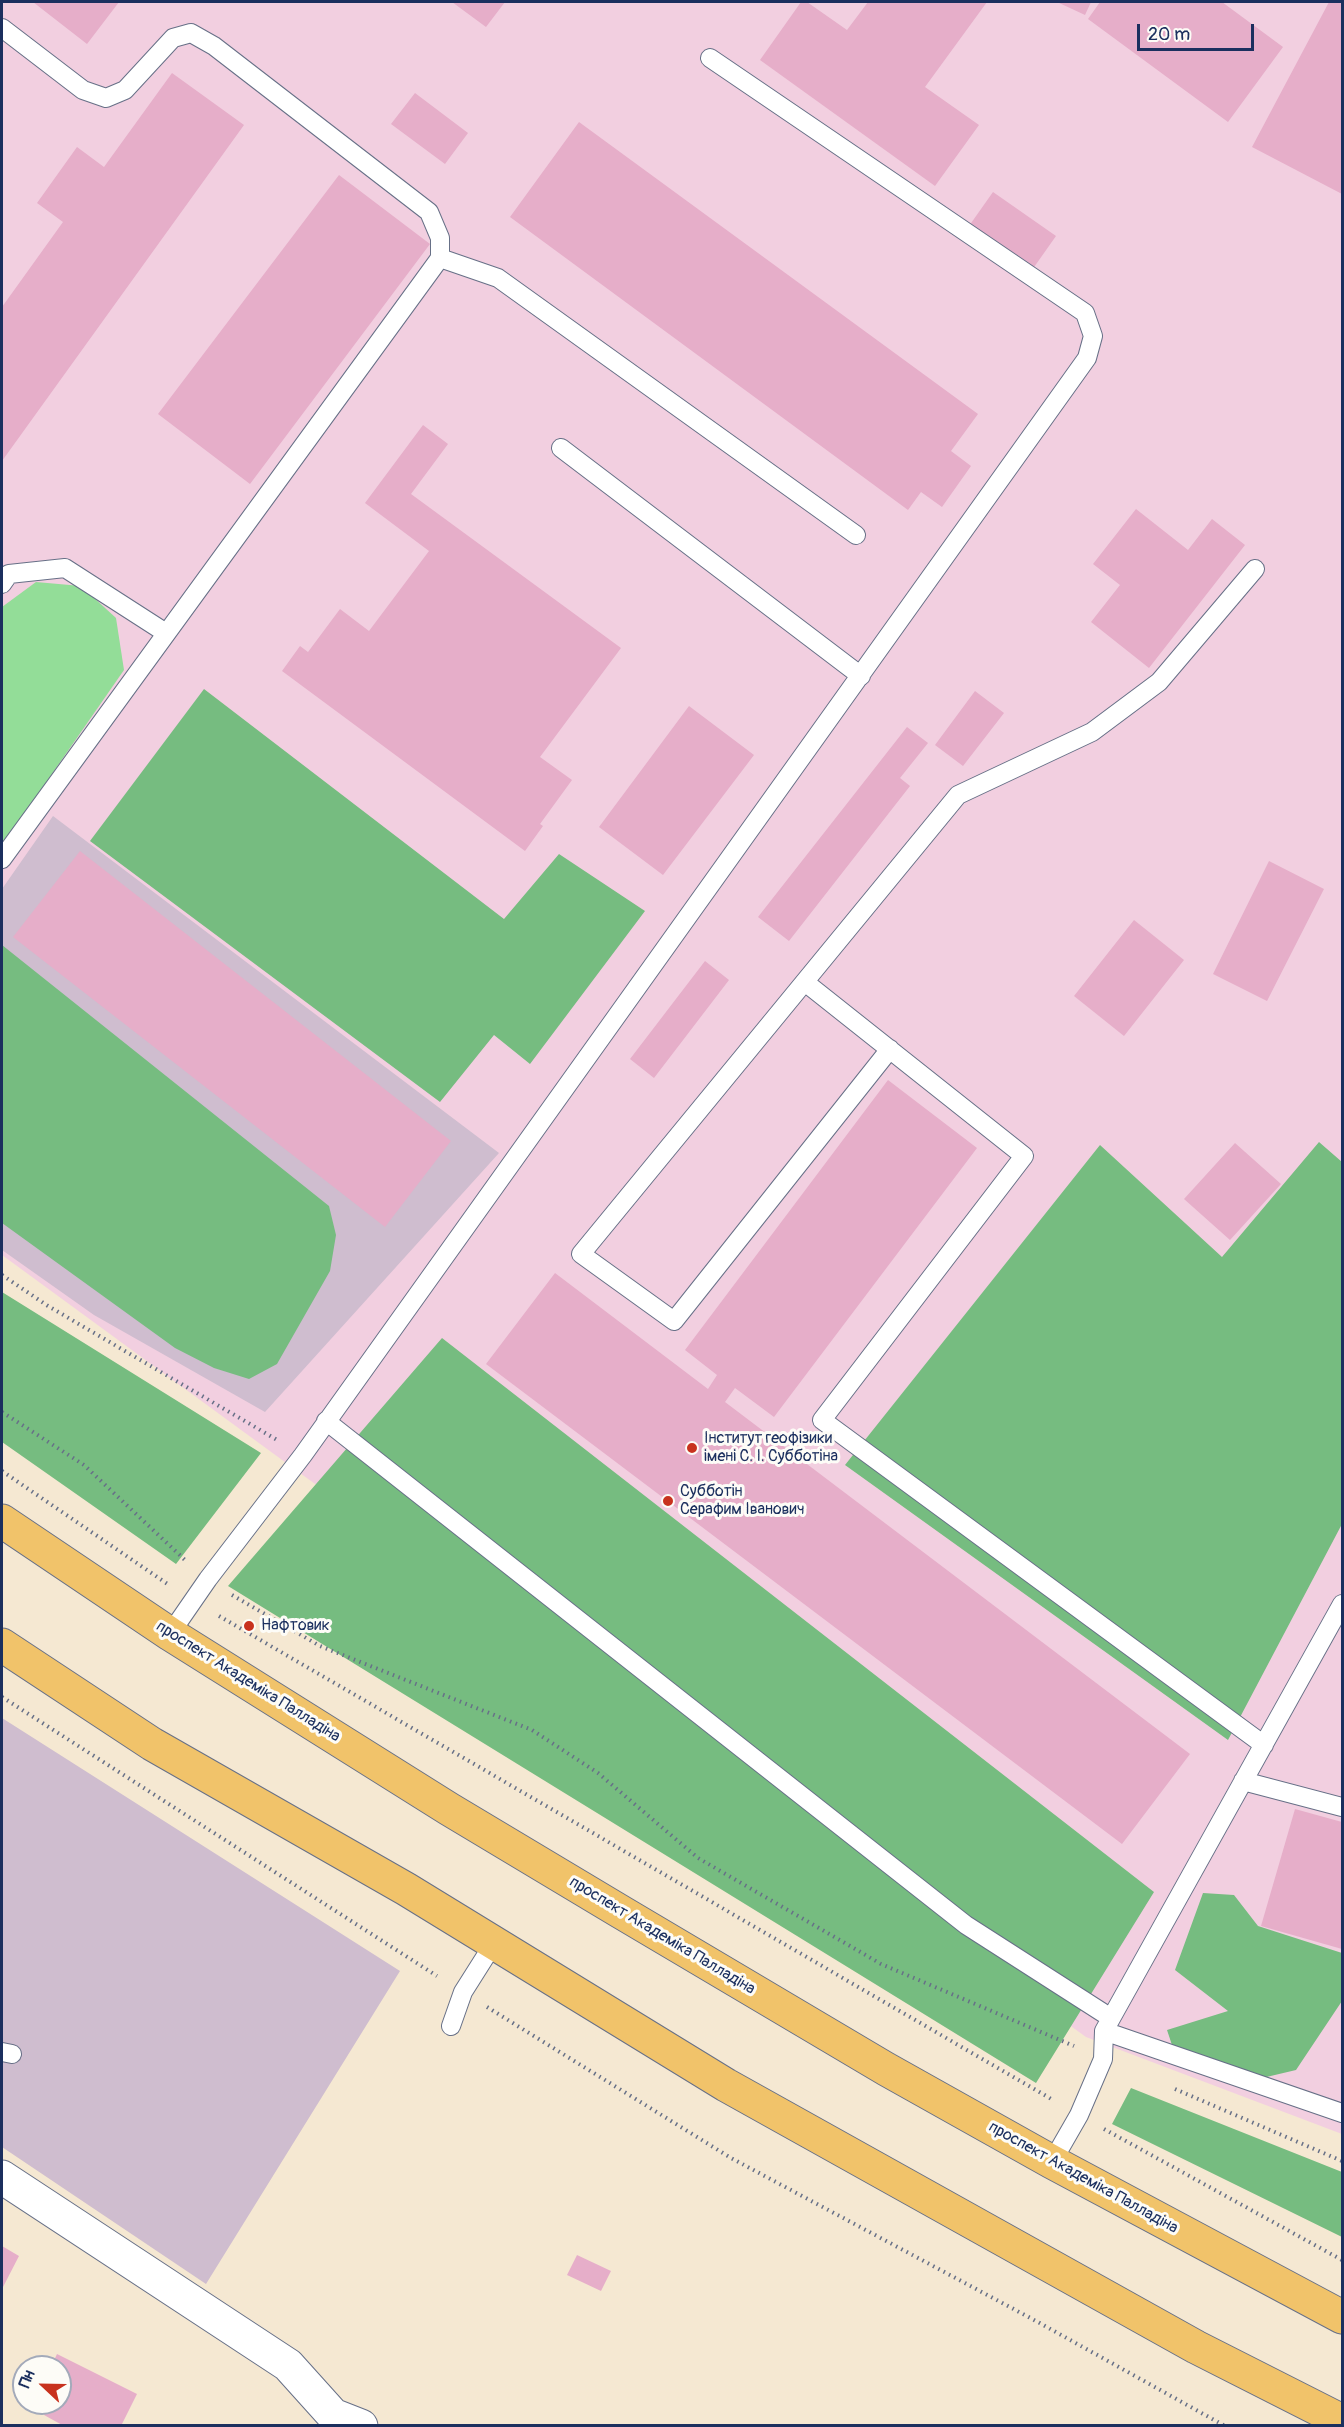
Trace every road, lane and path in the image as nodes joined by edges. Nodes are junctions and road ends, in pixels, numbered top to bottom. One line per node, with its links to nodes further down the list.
1 (2, 28): 3 (lane)
2 (710, 58): 9 (lane)
3 (440, 258): 5 (lane); 8 (lane)
4 (561, 448): 9 (lane)
5 (856, 535)
6 (1255, 568): 11 (lane)
7 (2, 584): 8 (lane)
8 (166, 633): 10 (lane)
9 (861, 676): 15 (lane)
10 (2, 859)
11 (806, 983): 12 (lane); 12 (lane)
12 (890, 1049): 26 (lane)
13 (2, 1275): 16 (path)
14 (2, 1412): 19 (path)
15 (326, 1421): 16 (lane); 31 (lane)
16 (303, 1455): 21 (lane)
17 (2, 1471): 21 (path)
18 (2, 1521): 23 (highway, проспект Академіка Палладіна)
19 (186, 1561)
20 (224, 1591): 33 (path)
21 (193, 1601): 23 (lane); 36 (path)
22 (1342, 1604): 26 (lane)
23 (170, 1634): 38 (highway, проспект Академіка Палладіна)
24 (2, 1645): 29 (highway)
25 (2, 1697): 30 (path)
26 (1264, 1745): 27 (lane)
27 (1244, 1781): 28 (lane); 31 (lane)
28 (1342, 1808)
29 (494, 1943): 30 (lane); 42 (highway)
30 (463, 1992): 32 (lane); 44 (path)
31 (1107, 2025): 35 (lane); 36 (lane)
32 (451, 2026)
33 (1075, 2047)
34 (1174, 2089): 37 (path)
35 (1342, 2113)
36 (1079, 2115): 38 (lane); 40 (path)
37 (1342, 2161)
38 (1052, 2162): 41 (highway, проспект Академіка Палладіна)
39 (2, 2178): 43 (street)
40 (1342, 2260)
41 (1342, 2317)
42 (1342, 2421)
43 (340, 2422)
44 (1225, 2426)

